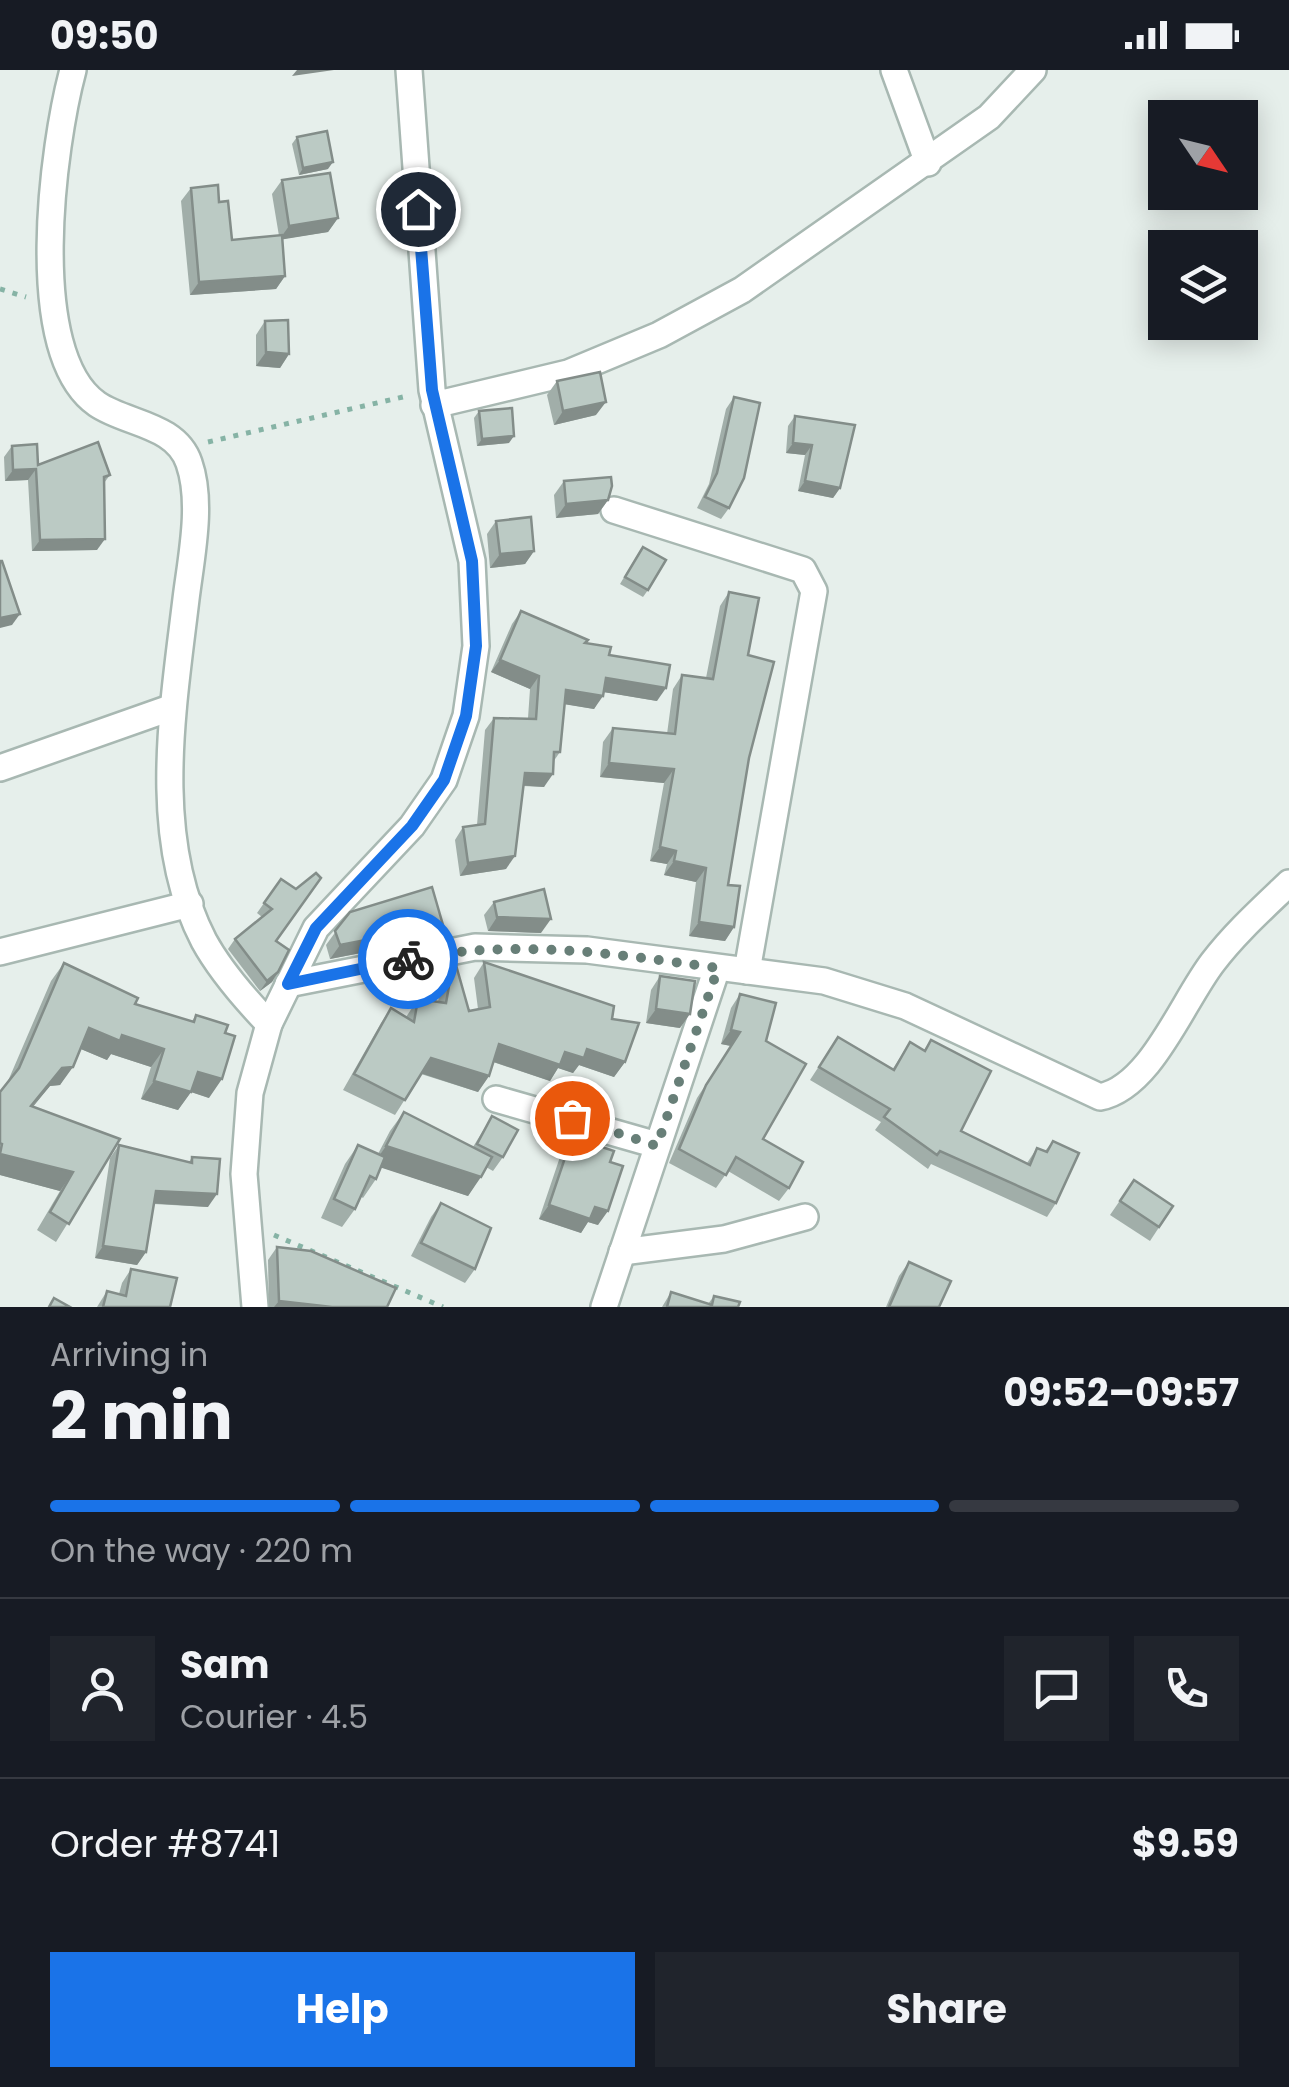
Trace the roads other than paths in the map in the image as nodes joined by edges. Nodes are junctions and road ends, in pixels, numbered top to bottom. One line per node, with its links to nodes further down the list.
1 (72, 70): 8 (street)
2 (409, 70): 6 (street)
3 (894, 70): 5 (street)
4 (1034, 70): 5 (street)
5 (928, 163): 6 (street)
6 (433, 398): 15 (street)
7 (614, 510): 14 (street)
8 (173, 707): 9 (street); 11 (street)
9 (0, 768)
10 (1289, 882): 14 (street)
11 (190, 904): 12 (street); 16 (street)
12 (0, 952)
13 (718, 968): 14 (street); 15 (street); 18 (street)
14 (747, 971)
15 (288, 984): 16 (street)
16 (269, 1024): 21 (street)
17 (496, 1098): 18 (street)
18 (657, 1146): 20 (street)
19 (805, 1217): 20 (street)
20 (622, 1252): 22 (street)
21 (255, 1307)
22 (604, 1307)

